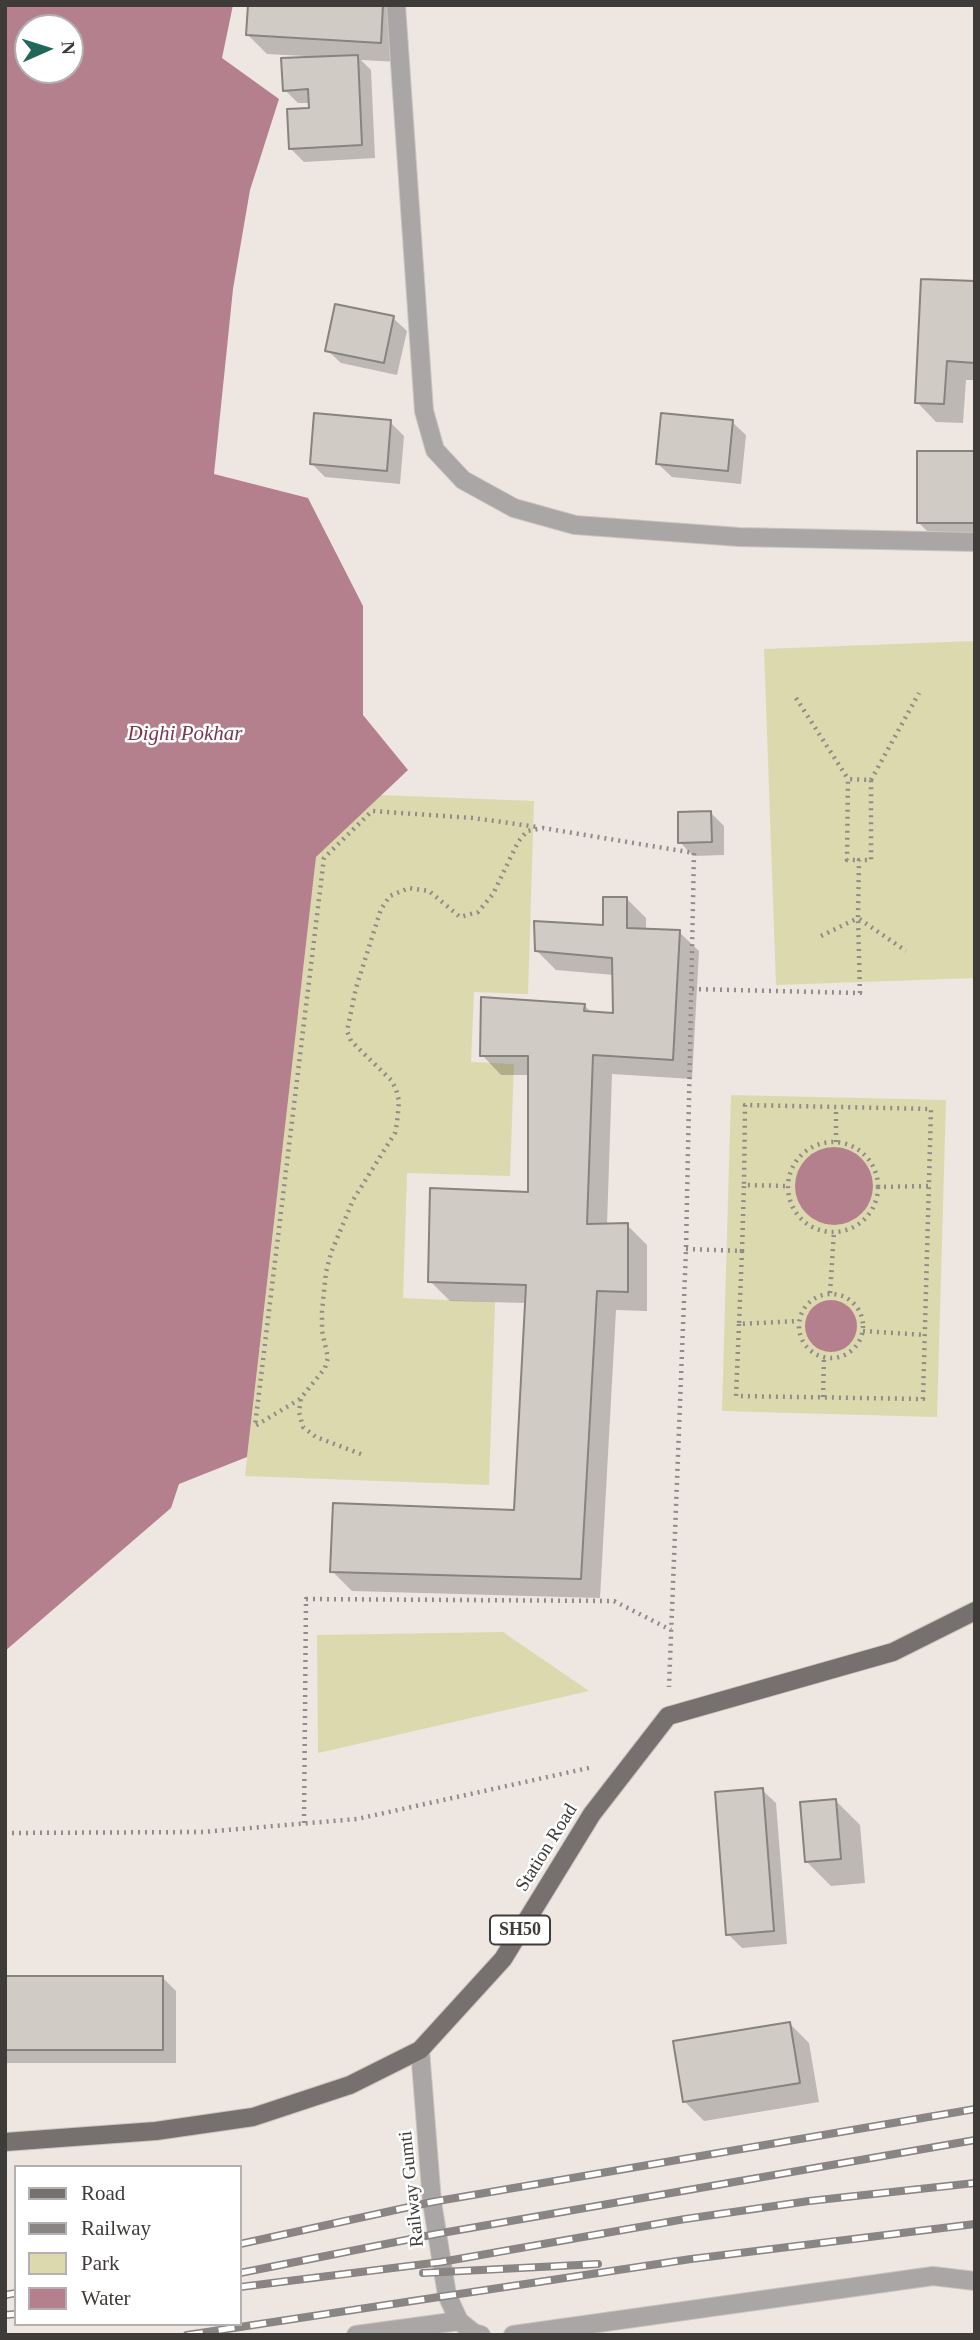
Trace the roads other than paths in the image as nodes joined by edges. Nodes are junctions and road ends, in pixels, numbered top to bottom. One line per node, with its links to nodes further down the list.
1 (396, 5): 2 (street)
2 (975, 542)
3 (975, 1611): 4 (main road, Station Road / SH50)
4 (420, 2050): 5 (main road, Station Road / SH50); 7 (street, Railway Gumti)
5 (5, 2142)
6 (975, 2281): 10 (street)
7 (459, 2321): 8 (street); 9 (street)
8 (356, 2335)
9 (481, 2335)
10 (513, 2335)

